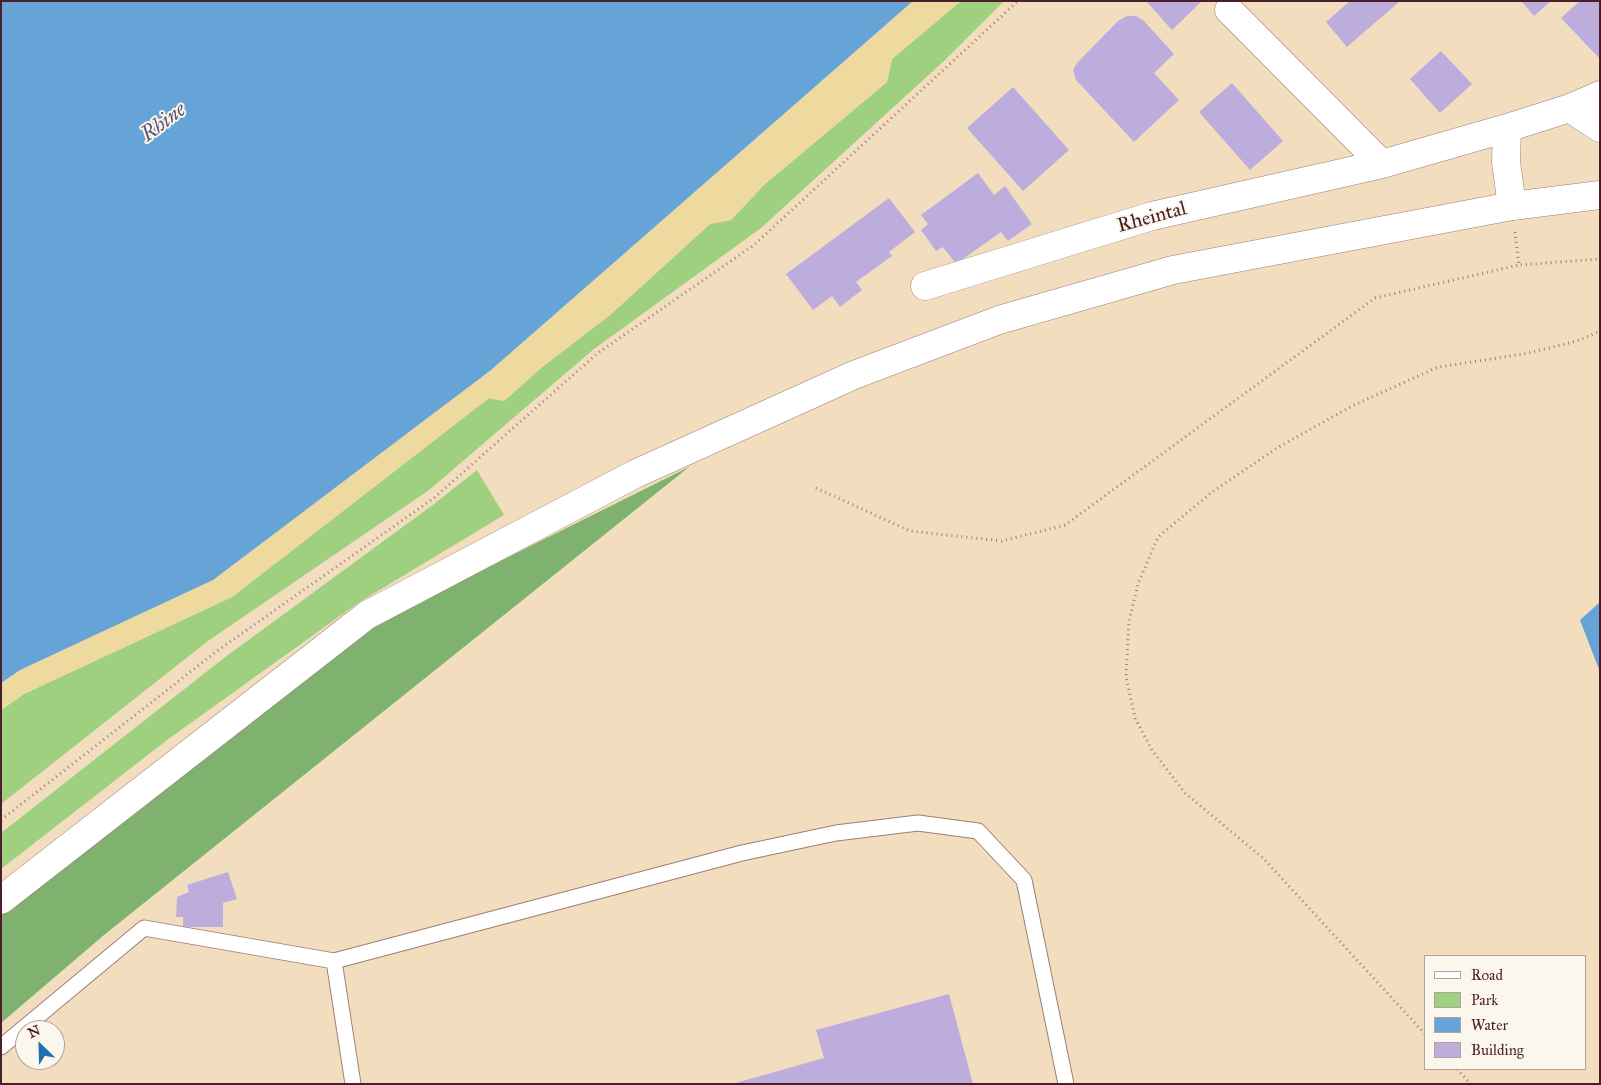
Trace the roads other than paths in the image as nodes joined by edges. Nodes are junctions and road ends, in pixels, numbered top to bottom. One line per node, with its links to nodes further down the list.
1 (1229, 10): 6 (street)
2 (1600, 95): 3 (street, Rheintal)
3 (1570, 108): 4 (street, Rheintal); 5 (street)
4 (1507, 128): 6 (street, Rheintal); 8 (street)
5 (1600, 128)
6 (1382, 164): 9 (street, Rheintal)
7 (1600, 196): 8 (street)
8 (1512, 206): 10 (street)
9 (925, 286)
10 (1, 900)
11 (334, 961): 12 (lane); 13 (lane); 14 (lane)
12 (1, 1047)
13 (353, 1084)
14 (1066, 1084)

